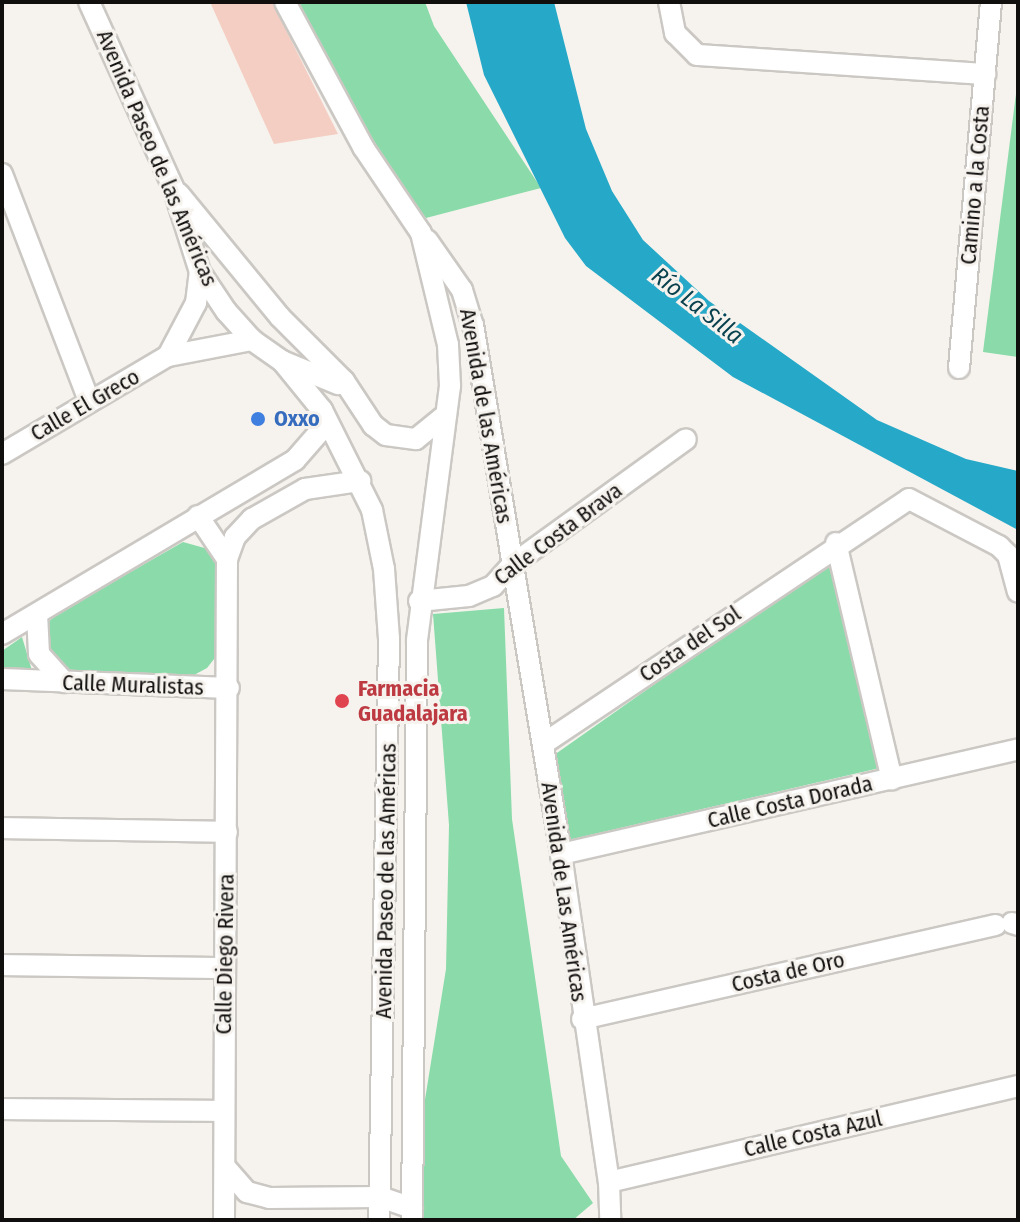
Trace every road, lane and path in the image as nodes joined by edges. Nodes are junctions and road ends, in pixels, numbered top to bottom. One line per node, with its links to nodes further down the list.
1 (89, 2): 7 (street, Avenida Paseo de las Américas)
2 (285, 2): 8 (street, Avenida Paseo de las Américas)
3 (669, 2): 5 (street)
4 (991, 2): 5 (street, Camino a la Costa)
5 (985, 74): 13 (street, Camino a la Costa)
6 (2, 174): 14 (street)
7 (173, 187): 9 (street, Avenida Paseo de las Américas); 15 (street)
8 (421, 233): 17 (street, Avenida Paseo de las Américas); 24 (street, Avenida de las Américas)
9 (200, 272): 10 (street, Avenida Paseo de las Américas); 11 (street)
10 (252, 340): 11 (street, Calle El Greco); 12 (street, Avenida Paseo de las Américas)
11 (168, 356): 14 (street, Calle El Greco)
12 (282, 361): 15 (street); 16 (street, Avenida Paseo de las Américas)
13 (959, 368)
14 (89, 401): 19 (street, Calle El Greco)
15 (360, 401): 17 (street)
16 (322, 410): 20 (street, Avenida Paseo de las Américas); 21 (street)
17 (446, 415): 26 (street, Avenida Paseo de las Américas)
18 (686, 439): 24 (street, Calle Costa Brava)
19 (2, 454)
20 (360, 481): 23 (street); 47 (street, Avenida Paseo de las Américas)
21 (198, 516): 23 (street); 27 (street)
22 (836, 543): 25 (street, Costa del Sol); 32 (street, Costa del Sol); 34 (street)
23 (227, 559): 31 (street, Calle Muralistas)
24 (513, 564): 26 (street, Calle Costa Brava); 32 (street, Avenida de Las Américas)
25 (1018, 592)
26 (419, 601): 49 (street, Avenida Paseo de las Américas)
27 (37, 614): 28 (street); 30 (street)
28 (2, 634)
29 (2, 679): 30 (street, Calle Muralistas)
30 (64, 682): 31 (street, Calle Muralistas)
31 (229, 688): 36 (street, Calle Diego Rivera)
32 (543, 744): 37 (street, Avenida de Las Américas)
33 (1018, 749): 34 (street, Calle Costa Dorada)
34 (892, 779): 37 (street, Calle Costa Dorada)
35 (2, 828): 36 (street)
36 (227, 832): 40 (street, Calle Diego Rivera)
37 (561, 854): 41 (street, Avenida de Las Américas)
38 (1008, 924): 41 (street, Costa de Oro)
39 (2, 965): 40 (street)
40 (225, 968): 44 (street, Calle Diego Rivera)
41 (582, 1019): 46 (street, Avenida de Las Américas)
42 (1018, 1086): 46 (street, Calle Costa Azul)
43 (2, 1109): 44 (street)
44 (222, 1111): 45 (street, Calle Diego Rivera)
45 (226, 1168): 47 (street); 50 (street, Calle Diego Rivera)
46 (609, 1182): 48 (street, Avenida de Las Américas)
47 (380, 1197): 49 (street); 51 (street, Avenida Paseo de las Américas)
48 (609, 1212): 52 (street)
49 (412, 1214)
50 (224, 1220)
51 (379, 1220)
52 (593, 1220)

